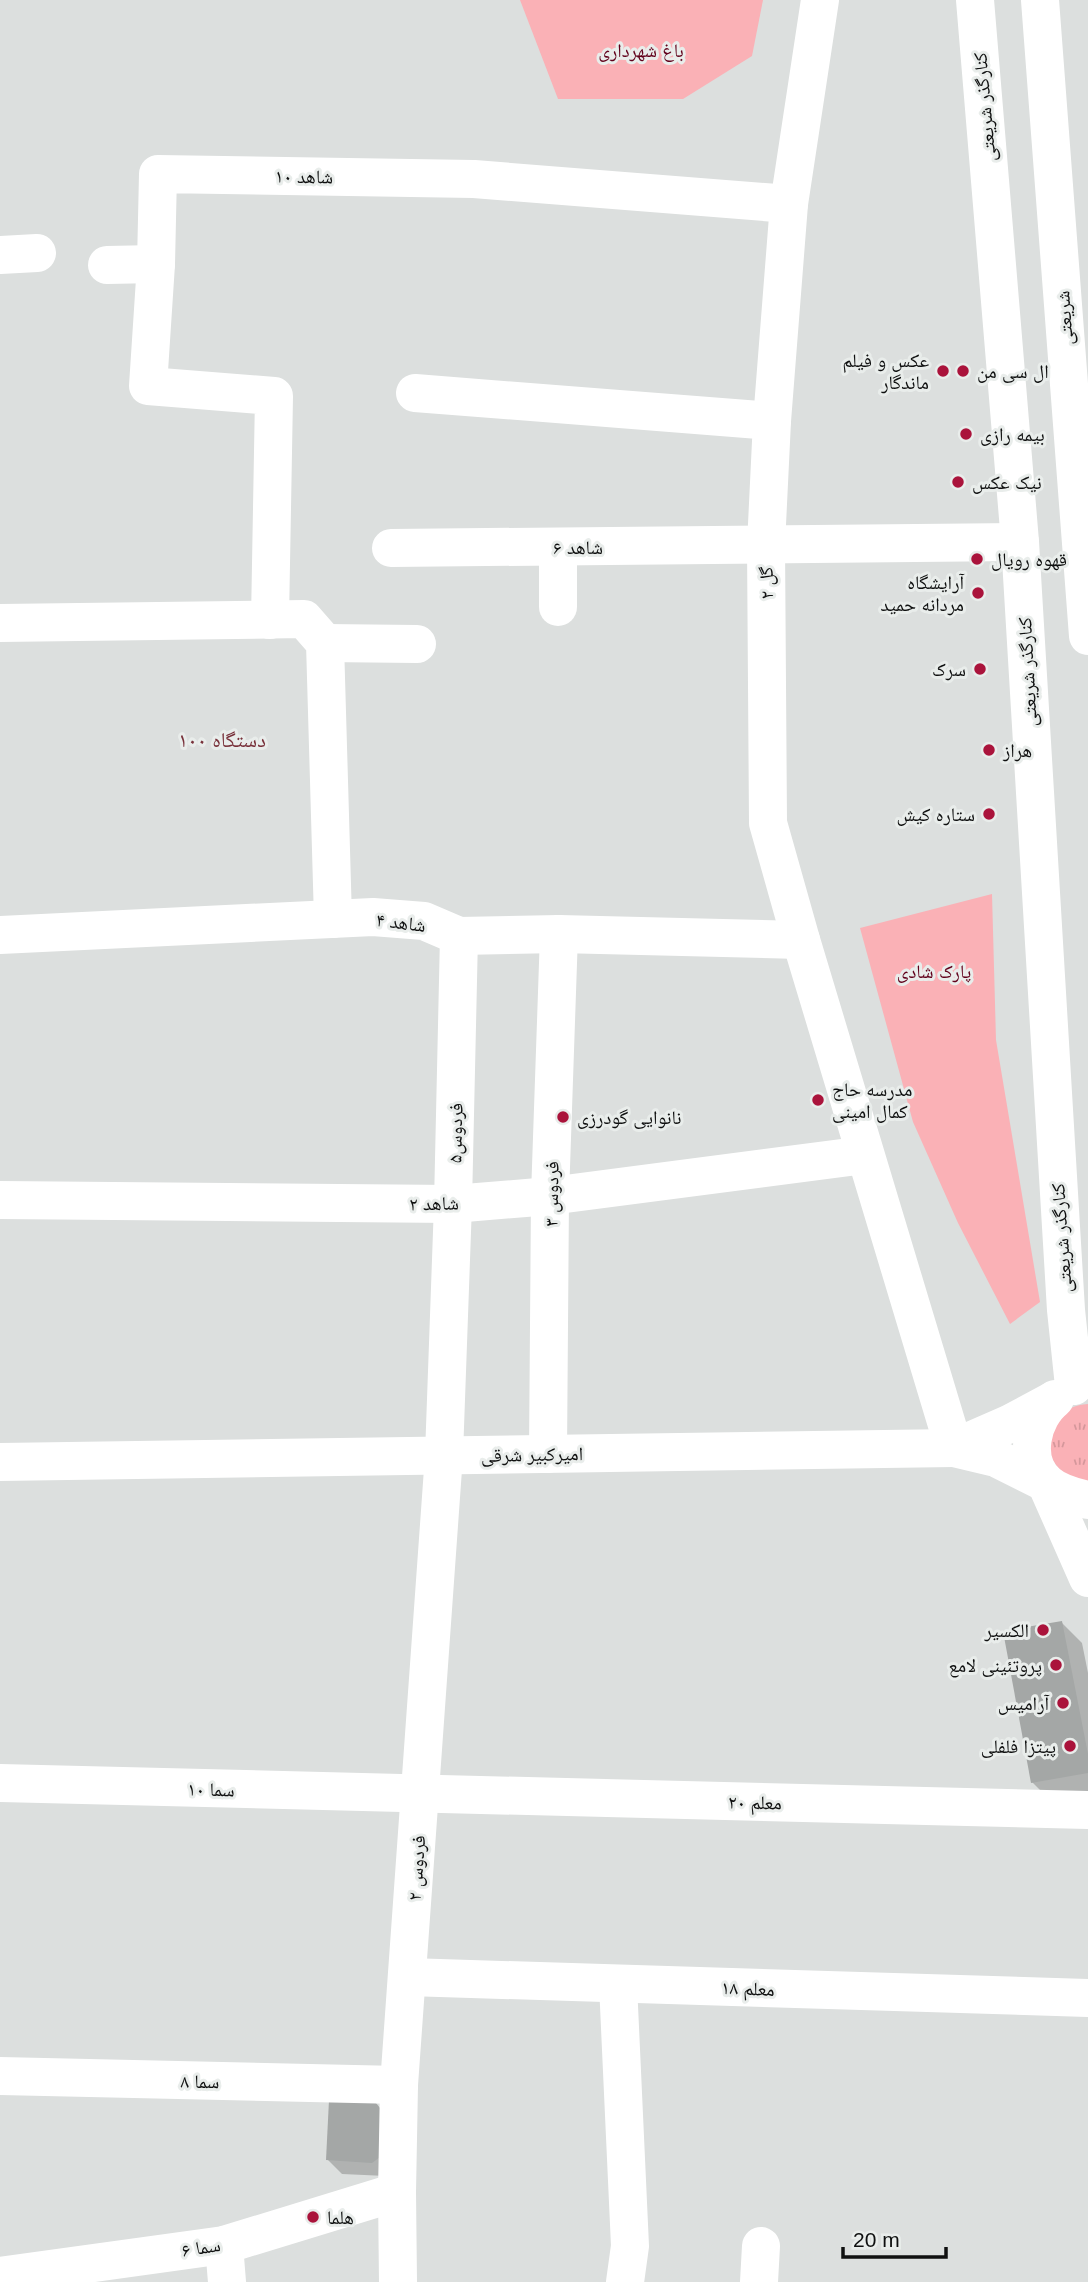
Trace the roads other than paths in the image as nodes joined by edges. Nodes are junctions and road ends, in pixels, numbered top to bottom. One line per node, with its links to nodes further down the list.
1 (820, 0): 4 (street, گل ۲)
2 (975, 0): 9 (street, کنارگذر شریعتی)
3 (1040, 0): 10 (street, شریعتی)
4 (789, 204): 5 (street, شاهد ۱۰); 8 (street, گل ۲)
5 (156, 264): 6 (street); 16 (street, شاهد ۱۰)
6 (107, 265)
7 (415, 393): 8 (street)
8 (772, 421): 11 (street, گل ۲)
9 (1020, 542): 11 (street, شاهد ۶); 28 (street, کنارگذر شریعتی)
10 (1085, 544): 17 (street, شریعتی)
11 (766, 545): 12 (street, شاهد ۶); 23 (street, گل ۲)
12 (558, 547): 13 (street, شاهد ۶); 14 (street)
13 (391, 548)
14 (558, 607)
15 (0, 623): 16 (street)
16 (300, 627): 18 (street); 19 (street)
17 (1088, 636)
18 (417, 644)
19 (333, 919): 21 (street, شاهد ۴); 22 (street, شاهد ۴)
20 (559, 933): 22 (street, شاهد ۴); 23 (street, شاهد ۴); 25 (street, فردوس ۳)
21 (0, 934)
22 (459, 936): 27 (street, فردوس۵)
23 (801, 940): 24 (street, گل ۲)
24 (865, 1155): 25 (street, شاهد ۲); 29 (street, گل ۲)
25 (550, 1196): 27 (street, شاهد ۲); 30 (street, فردوس ۳)
26 (0, 1200): 27 (street, شاهد ۲)
27 (453, 1204): 31 (street, فردوس۵)
28 (1072, 1390): 29 (street, امیرکبیر شرقی); 33 (street)
29 (954, 1448): 30 (street, امیرکبیر شرقی); 33 (street)
30 (548, 1454): 31 (street, امیرکبیر شرقی)
31 (444, 1455): 32 (street, امیرکبیر شرقی); 37 (street, فردوس ۲)
32 (0, 1462)
33 (1046, 1483): 34 (street); 35 (street)
34 (1088, 1500)
35 (1088, 1578)
36 (0, 1783): 37 (street, سما ۱۰)
37 (422, 1794): 38 (street, معلم ۲۰); 39 (street, فردوس ۲)
38 (1088, 1810)
39 (408, 1977): 40 (street, معلم ۱۸); 43 (street, فردوس ۲)
40 (618, 1984): 41 (street, معلم ۱۸); 49 (street)
41 (1088, 1998)
42 (0, 2076): 43 (street, سما ۸)
43 (399, 2085): 44 (street, فردوس ۲)
44 (397, 2192): 45 (street, سما ۶); 48 (street, فردوس ۲)
45 (224, 2245): 46 (street, سما ۶); 47 (street)
46 (8, 2278)
47 (227, 2282)
48 (398, 2282)
49 (625, 2282)

